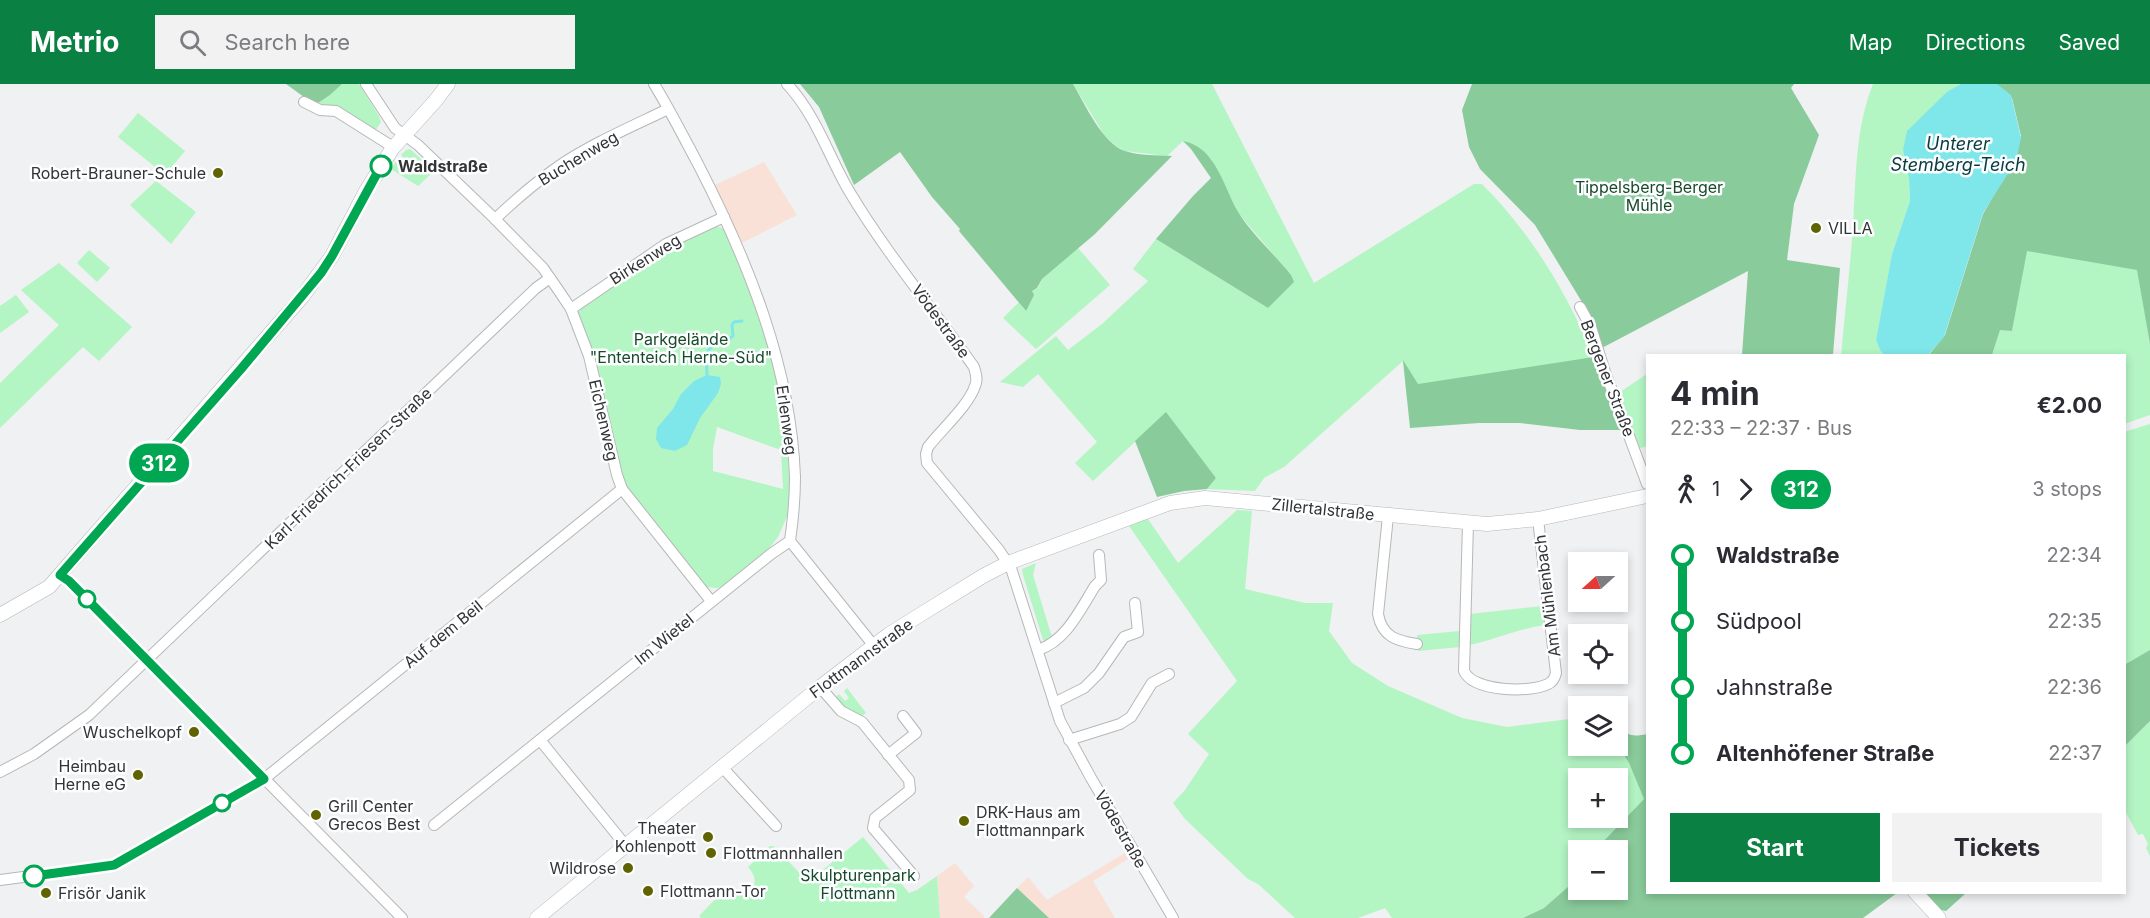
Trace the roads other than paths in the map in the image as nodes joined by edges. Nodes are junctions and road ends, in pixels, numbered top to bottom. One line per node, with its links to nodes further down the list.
1 (366, 84): 7 (street)
2 (448, 84): 7 (street)
3 (654, 84): 6 (street, Erlenweg)
4 (788, 84): 22 (street, Vödestraße)
5 (304, 102): 8 (street)
6 (668, 109): 9 (street, Erlenweg); 10 (street, Buchenweg)
7 (404, 135): 8 (street); 10 (street, Eichenweg)
8 (393, 147): 23 (street)
9 (724, 217): 13 (street, Birkenweg); 20 (street, Erlenweg)
10 (495, 219): 11 (street, Eichenweg)
11 (550, 278): 13 (street, Eichenweg); 30 (street, Karl-Friedrich-Friesen-Straße)
12 (1580, 307): 14 (street, Bergener Straße)
13 (571, 309): 15 (street, Eichenweg)
14 (1646, 481)
15 (622, 489): 24 (street, Eichenweg); 40 (street, Auf dem Beil)
16 (1646, 496): 18 (street, Zillertalstraße)
17 (1388, 516): 19 (street, Zillertalstraße); 22 (street, Zillertalstraße); 27 (street)
18 (1538, 519): 19 (street, Zillertalstraße); 19 (street, Am Mühlenbach)
19 (1468, 523)
20 (790, 541): 24 (street, Im Wietel); 28 (street)
21 (1099, 555): 29 (street)
22 (1008, 563): 28 (street, Flottmannstraße); 29 (street, Vödestraße)
23 (60, 575): 26 (street); 30 (street)
24 (711, 601): 35 (street, Im Wietel)
25 (1135, 603): 33 (street)
26 (0, 615)
27 (1417, 644)
28 (874, 646): 32 (street, Flottmannstraße)
29 (1038, 650): 33 (street, Vödestraße)
30 (147, 660): 39 (street, Karl-Friedrich-Friesen-Straße); 40 (street)
31 (1169, 674): 36 (street)
32 (820, 687): 37 (street); 38 (street, Flottmannstraße)
33 (1054, 703): 36 (street, Vödestraße)
34 (903, 716): 37 (street)
35 (540, 740): 41 (street, Im Wietel); 43 (street)
36 (1069, 740): 49 (street, Vödestraße)
37 (888, 755): 44 (street)
38 (723, 768): 42 (street); 43 (street, Flottmannstraße)
39 (0, 772)
40 (264, 779): 45 (street, Auf dem Beil); 47 (street)
41 (434, 825)
42 (776, 826)
43 (626, 846): 48 (street, Flottmannstraße)
44 (914, 876)
45 (0, 880)
46 (1917, 894): 50 (street)
47 (402, 918)
48 (537, 918)
49 (1173, 918)
50 (1939, 918)

